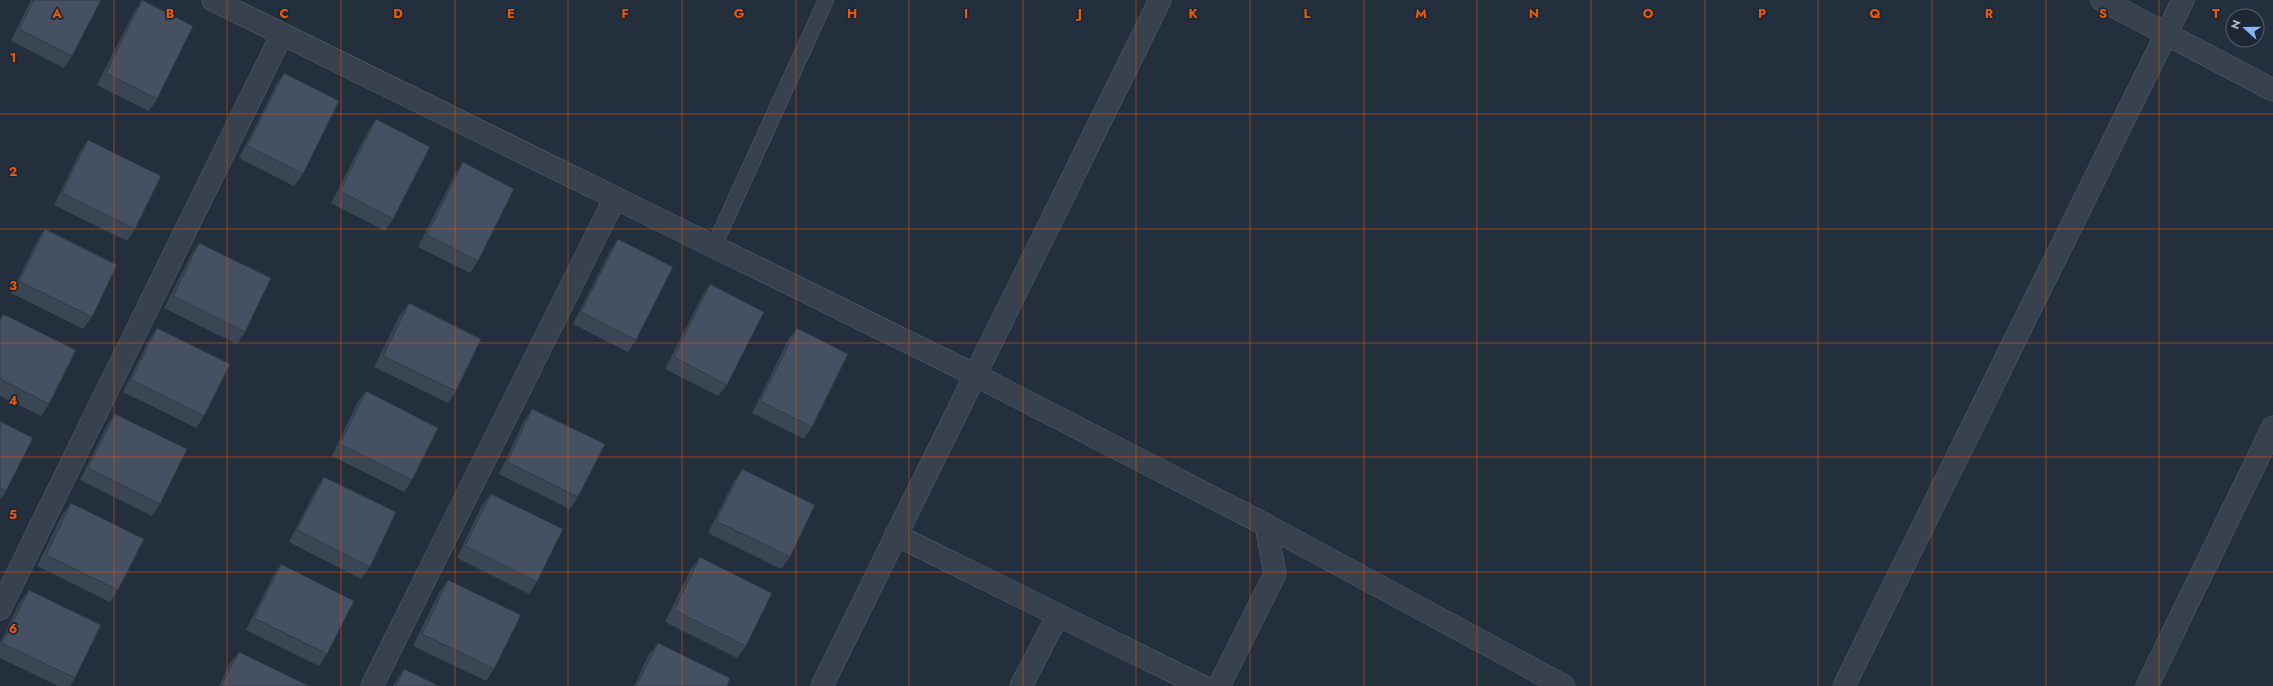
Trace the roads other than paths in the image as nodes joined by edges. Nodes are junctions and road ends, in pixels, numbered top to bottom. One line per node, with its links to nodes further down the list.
1 (213, 0): 6 (street)
2 (826, 0): 10 (lane)
3 (1160, 0): 11 (street)
4 (2102, 0): 7 (street)
5 (2183, 0): 7 (street)
6 (282, 34): 9 (street); 15 (street)
7 (2166, 34): 8 (street); 24 (street)
8 (2273, 90)
9 (615, 198): 10 (street); 18 (street)
10 (714, 246): 11 (street)
11 (975, 375): 13 (street); 14 (street)
12 (2273, 428): 25 (street)
13 (1266, 525): 17 (street); 22 (street)
14 (896, 535): 16 (street); 19 (street)
15 (0, 609)
16 (1058, 615): 20 (street); 21 (street)
17 (1538, 680): 23 (street)
18 (372, 686)
19 (822, 686)
20 (1021, 686)
21 (1202, 686)
22 (1219, 686)
23 (1564, 686)
24 (1844, 686)
25 (2148, 686)

